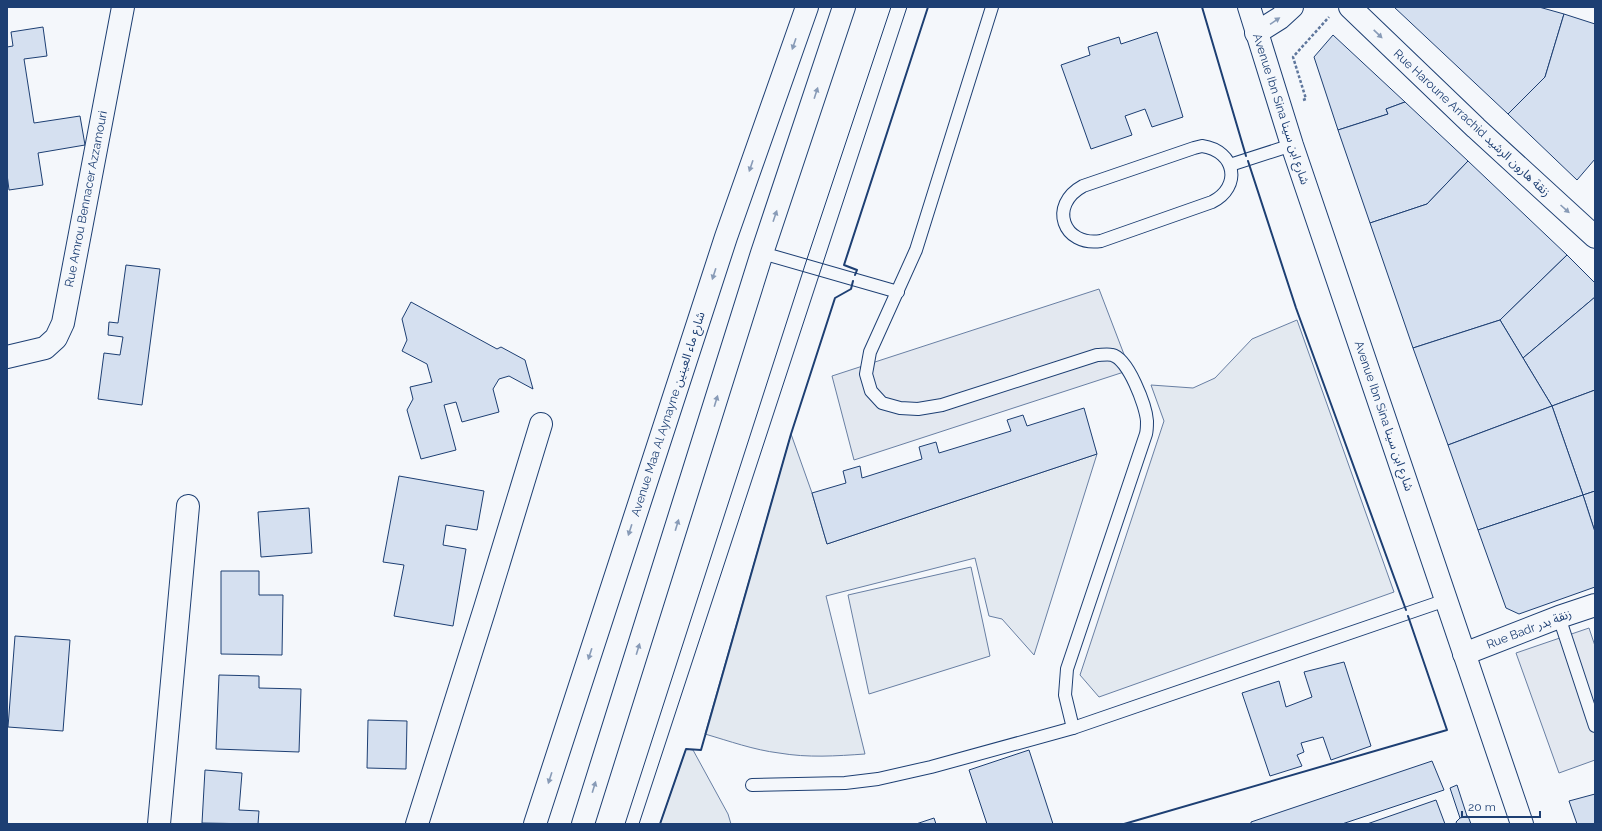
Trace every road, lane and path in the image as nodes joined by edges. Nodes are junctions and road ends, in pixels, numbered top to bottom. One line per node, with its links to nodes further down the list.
1 (123, 7): 15 (street, Rue Amrou Bennacer Azzamouri)
2 (807, 7): 27 (street, Avenue Maa Al Aynayne شارع ماء العينين, one-way to 27)
3 (844, 7): 13 (street, one-way to 3)
4 (992, 7): 14 (lane)
5 (1249, 7): 8 (street, Avenue Ibn Sina شارع ابن سينا)
6 (1292, 7): 8 (street, one-way to 6)
7 (1342, 10): 9 (path); 12 (street, Rue Haroune Arrachid زنقة هارون الرشيد, one-way to 12)
8 (1256, 33): 9 (street, Avenue Ibn Sina شارع ابن سينا)
9 (1280, 107): 10 (street, Avenue Ibn Sina شارع ابن سينا)
10 (1292, 145): 11 (lane); 18 (street, Avenue Ibn Sina شارع ابن سينا)
11 (1230, 164): 11 (lane)
12 (1595, 237)
13 (762, 253): 14 (lane); 28 (street, one-way to 13)
14 (898, 292): 23 (lane)
15 (7, 357)
16 (541, 424): 26 (street)
17 (188, 506): 25 (street)
18 (1446, 600): 21 (street, Avenue Ibn Sina شارع ابن سينا); 23 (lane)
19 (1595, 605): 20 (street, Rue Badr زنقة بدر)
20 (1559, 617): 21 (street, Rue Badr زنقة بدر); 22 (lane)
21 (1464, 654): 29 (street, Avenue Ibn Sina شارع ابن سينا)
22 (1595, 726)
23 (1073, 728): 24 (lane)
24 (752, 785)
25 (159, 824)
26 (417, 824)
27 (535, 824)
28 (583, 824)
29 (1522, 824)

